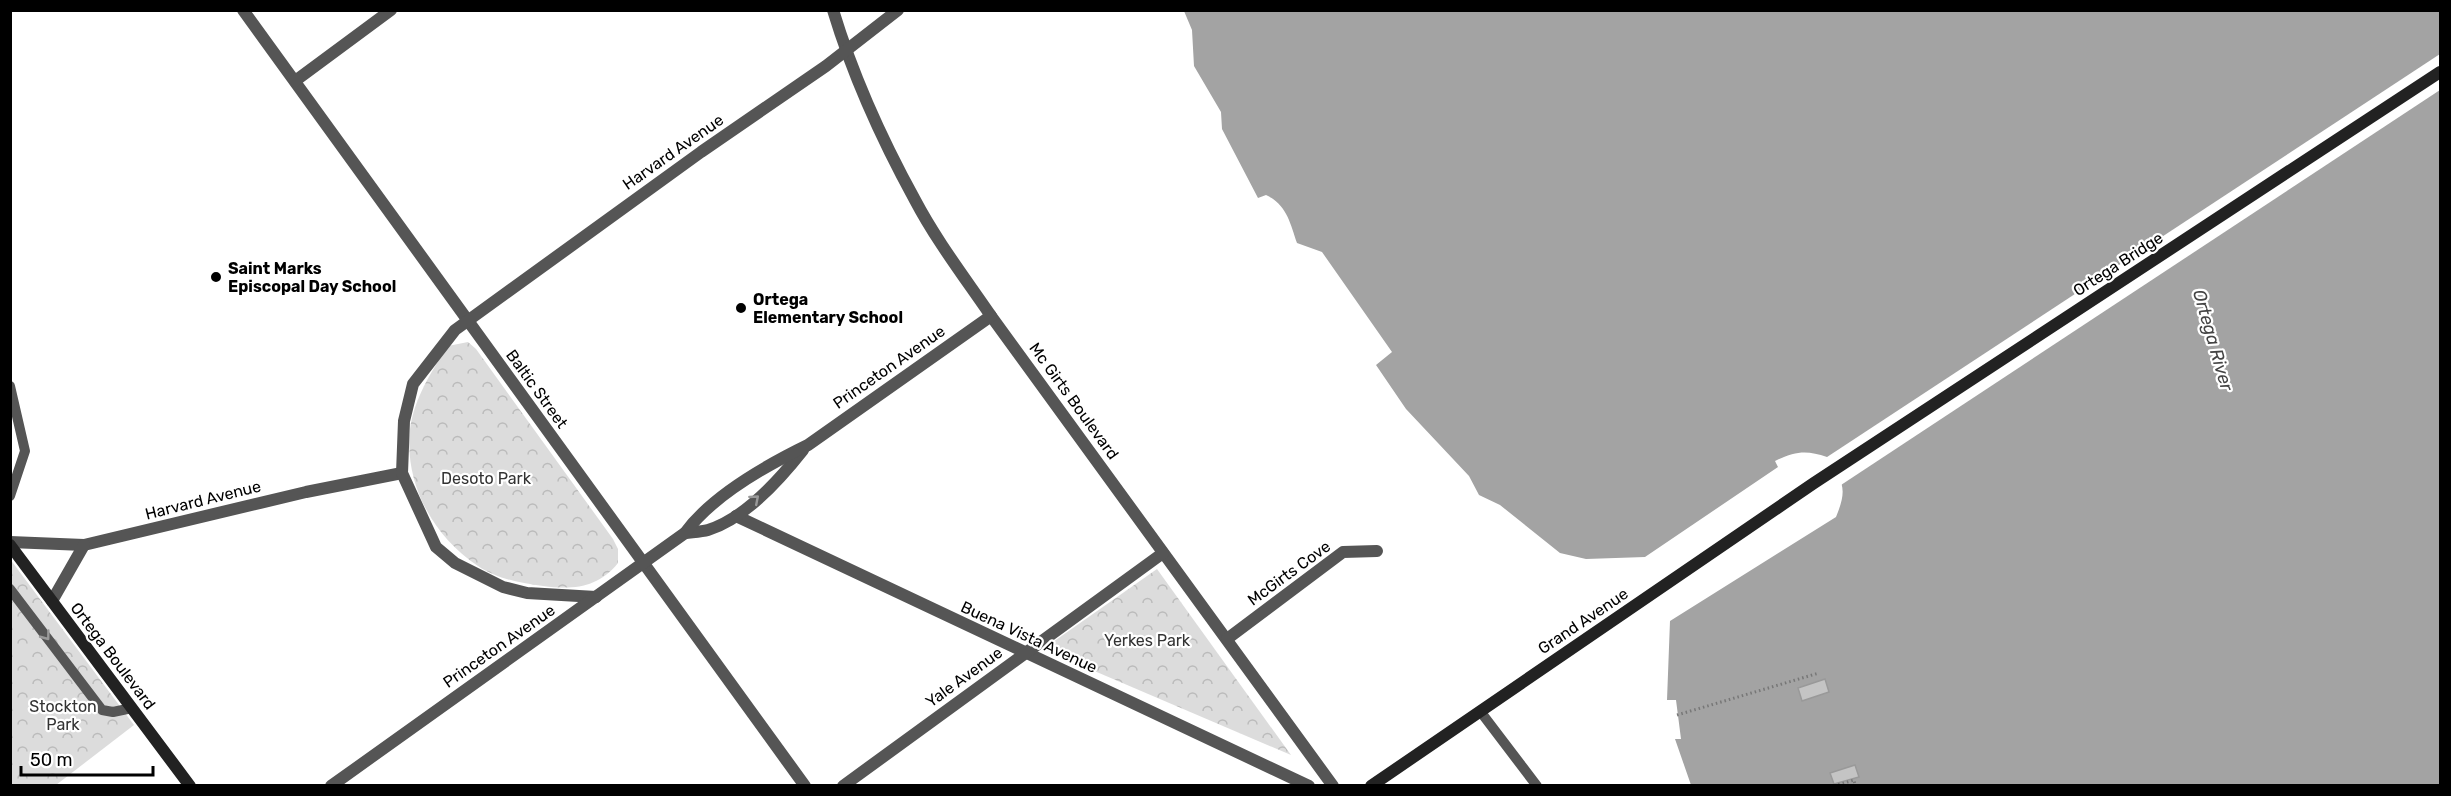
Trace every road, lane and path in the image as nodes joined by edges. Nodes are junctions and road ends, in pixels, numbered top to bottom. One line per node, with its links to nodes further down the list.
1 (243, 10): 7 (street, Baltic Street)
2 (391, 10): 7 (street)
3 (833, 10): 5 (street, Mc Girts Boulevard)
4 (898, 10): 5 (street, Harvard Avenue)
5 (846, 50): 8 (street, Mc Girts Boulevard); 9 (street, Harvard Avenue)
6 (2440, 72): 13 (main road, Ortega Bridge)
7 (295, 81): 9 (street, Baltic Street)
8 (991, 315): 11 (street, Princeton Avenue); 20 (street, Mc Girts Boulevard)
9 (468, 320): 12 (street, Harvard Avenue); 21 (street, Baltic Street)
10 (10, 386): 14 (lane)
11 (808, 445): 15 (street, Princeton Avenue, one-way to 11); 16 (street, Princeton Avenue)
12 (402, 473): 18 (street, Harvard Avenue); 23 (street)
13 (1814, 483): 29 (main road, Grand Avenue)
14 (10, 496)
15 (736, 516): 16 (street, Princeton Avenue); 26 (street, Buena Vista Avenue)
16 (685, 533): 21 (street, Princeton Avenue)
17 (10, 544): 18 (street, Harvard Avenue); 24 (main road, Ortega Boulevard)
18 (84, 545): 24 (street)
19 (1377, 551): 25 (street, McGirts Cove)
20 (1163, 553): 25 (street, Mc Girts Boulevard); 26 (street, Yale Avenue)
21 (641, 563): 23 (street, Princeton Avenue); 34 (street, Baltic Street)
22 (10, 589): 28 (lane, one-way to 28)
23 (596, 597): 33 (street, Princeton Avenue)
24 (52, 601): 28 (main road, Ortega Boulevard)
25 (1227, 639): 37 (street, Mc Girts Boulevard)
26 (1025, 653): 35 (street, Yale Avenue); 36 (street, Buena Vista Avenue)
27 (1819, 673): 30 (path)
28 (132, 708): 32 (main road, Ortega Boulevard)
29 (1480, 711): 38 (main road, Grand Avenue); 39 (lane)
30 (1677, 716)
31 (1855, 785): 40 (path)
32 (190, 786)
33 (331, 786)
34 (805, 786)
35 (843, 786)
36 (1309, 786)
37 (1334, 786)
38 (1371, 786)
39 (1537, 786)
40 (1834, 786)

